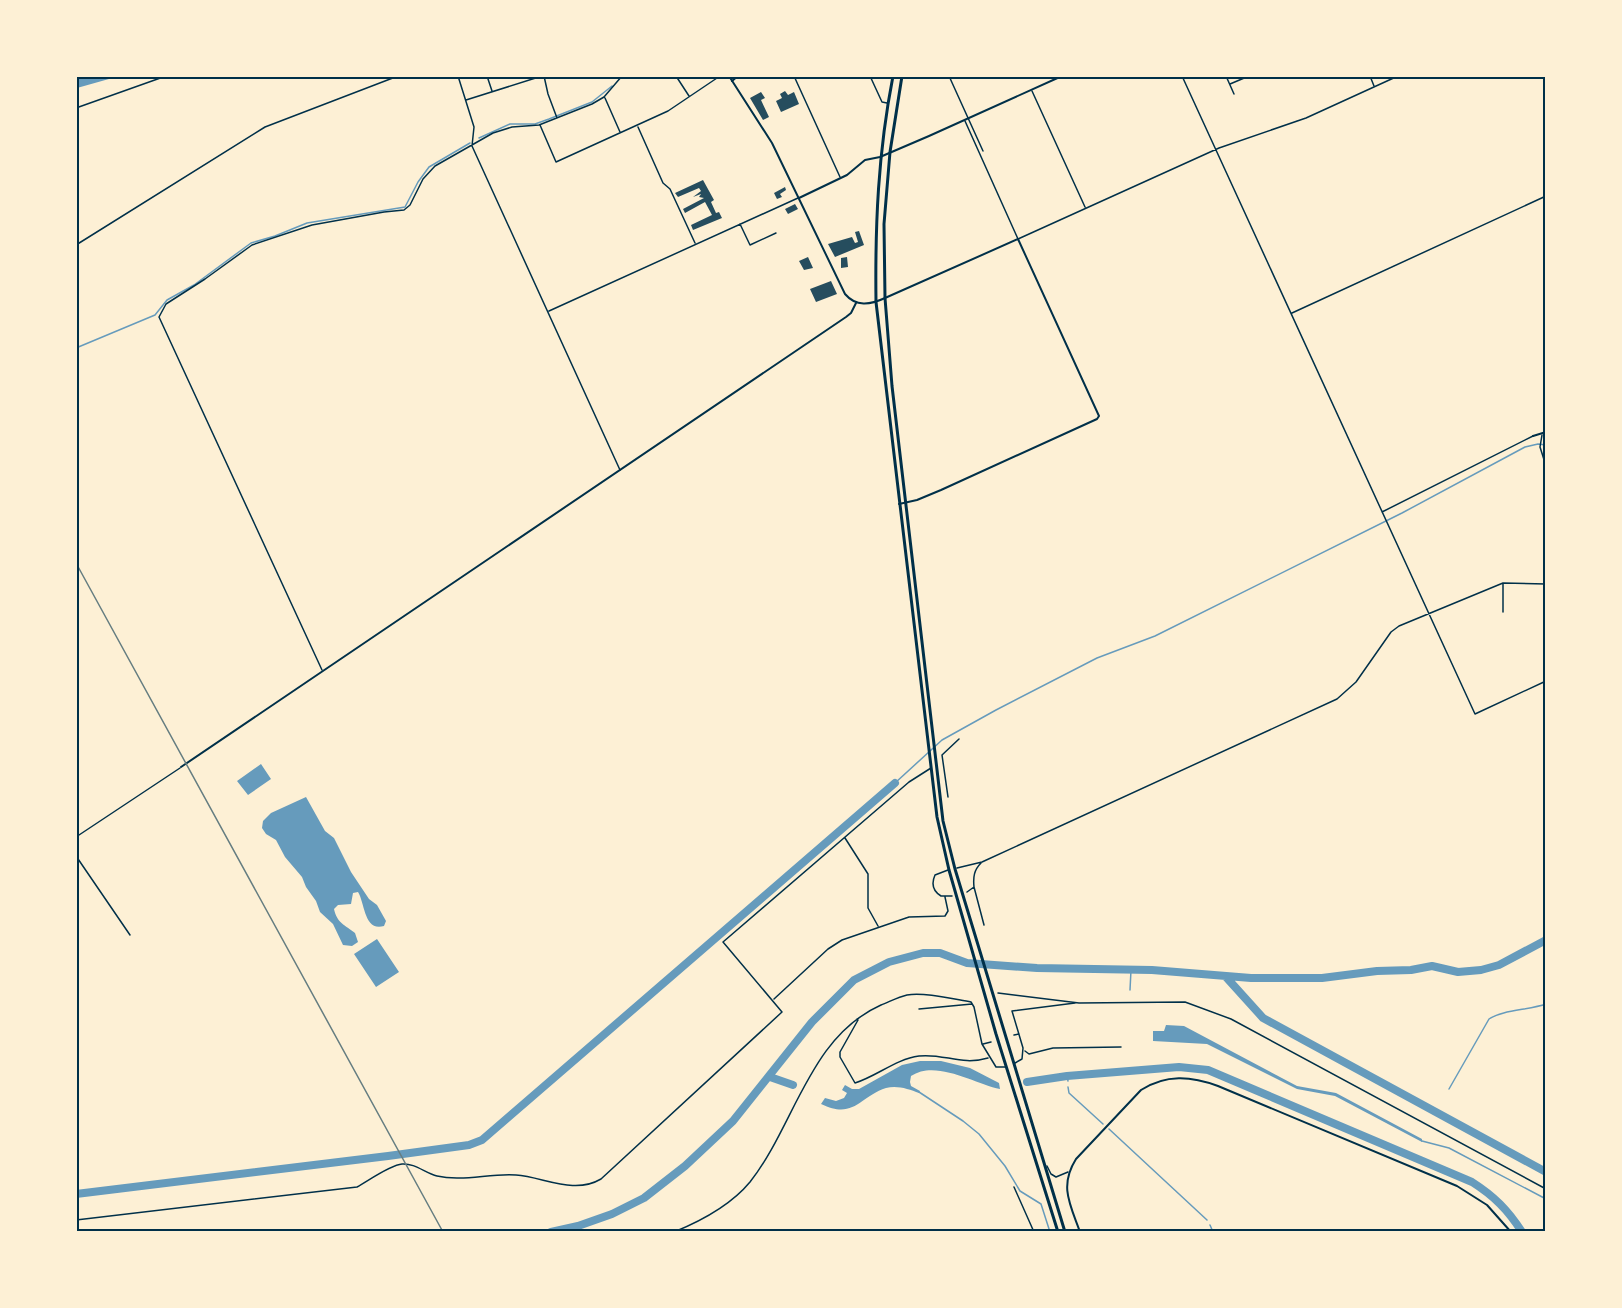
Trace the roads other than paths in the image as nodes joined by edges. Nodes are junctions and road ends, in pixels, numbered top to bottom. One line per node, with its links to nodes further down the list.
1 (166, 76): 32 (street)
2 (398, 76): 51 (street)
3 (458, 76): 30 (street)
4 (487, 76): 26 (street)
5 (543, 76): 26 (street); 33 (street)
6 (622, 76): 29 (street)
7 (676, 76): 28 (street)
8 (720, 76): 28 (street)
9 (729, 76): 22 (street)
10 (738, 76): 22 (street)
11 (794, 76): 43 (street)
12 (870, 76): 31 (street)
13 (893, 76): 31 (highway)
14 (902, 76): 41 (highway)
15 (949, 76): 34 (street)
16 (1062, 76): 25 (street)
17 (1182, 76): 39 (street)
18 (1226, 76): 23 (street)
19 (1249, 76): 23 (street)
20 (1370, 76): 24 (street)
21 (1398, 76): 24 (street)
22 (732, 81): 45 (street)
23 (1230, 84): 27 (street)
24 (1374, 87): 39 (street)
25 (1032, 90): 34 (street); 46 (street)
26 (492, 92): 30 (street)
27 (1234, 94)
28 (690, 97): 36 (street)
29 (604, 98): 33 (street); 37 (street)
30 (465, 100): 38 (street)
31 (888, 103): 42 (highway)
32 (76, 108)
33 (556, 117): 35 (street)
34 (966, 120): 40 (street); 41 (street); 49 (street)
35 (539, 125): 37 (street); 38 (street)
36 (637, 125): 37 (street); 50 (street)
37 (621, 132)
38 (472, 146): 55 (street); 68 (street)
39 (1216, 149): 46 (street); 56 (street)
40 (983, 151)
41 (890, 152): 42 (street); 52 (highway)
42 (880, 157): 43 (street); 53 (highway)
43 (841, 178): 45 (street)
44 (1545, 196): 56 (street)
45 (799, 198): 47 (street); 54 (street)
46 (1086, 208): 49 (street)
47 (740, 224): 48 (street); 50 (street)
48 (776, 233)
49 (1018, 239): 52 (street); 61 (street)
50 (695, 244): 55 (street)
51 (76, 245)
52 (885, 298): 53 (street); 61 (highway)
53 (876, 302): 54 (street); 62 (highway)
54 (856, 303): 60 (street)
55 (548, 311): 60 (street)
56 (1291, 313): 63 (street)
57 (1544, 433): 58 (street); 59 (street)
58 (1533, 436): 63 (street)
59 (1545, 466)
60 (620, 470): 68 (street)
61 (905, 503): 62 (street); 74 (highway)
62 (898, 504): 71 (highway)
63 (1382, 512): 67 (street)
64 (1503, 583): 65 (street); 66 (street); 67 (street)
65 (1545, 584)
66 (1503, 612)
67 (1428, 614): 69 (street); 79 (street)
68 (322, 671): 72 (street)
69 (1545, 681)
70 (959, 740): 73 (street)
71 (930, 765): 77 (street); 81 (highway)
72 (181, 767): 76 (street)
73 (944, 767): 74 (street); 75 (street)
74 (936, 768): 80 (highway)
75 (948, 797)
76 (76, 837)
77 (844, 837): 87 (street); 90 (street)
78 (76, 856): 88 (street)
79 (982, 862): 80 (street); 82 (street)
80 (955, 869): 102 (highway)
81 (949, 870): 85 (street); 103 (highway)
82 (974, 887): 83 (street); 86 (street)
83 (967, 892)
84 (952, 896): 85 (street)
85 (945, 897): 87 (street)
86 (984, 925)
87 (879, 926): 90 (street)
88 (130, 935)
89 (998, 993): 91 (street)
90 (773, 1000): 108 (street)
91 (1079, 1003): 95 (street); 107 (street)
92 (973, 1004): 93 (street); 94 (street); 98 (street)
93 (919, 1009)
94 (857, 1019): 101 (street); 109 (street)
95 (1020, 1033): 96 (street); 100 (street)
96 (1014, 1035)
97 (991, 1042): 98 (street)
98 (982, 1044): 101 (street)
99 (1121, 1047): 100 (street)
100 (1023, 1051): 102 (street)
101 (989, 1058): 103 (street)
102 (1014, 1063): 104 (highway)
103 (1006, 1067): 111 (highway)
104 (1037, 1146): 105 (street); 112 (highway)
105 (1069, 1172): 113 (street); 114 (street)
106 (1014, 1186): 110 (street)
107 (1545, 1189)
108 (76, 1220)
109 (674, 1232)
110 (1034, 1232)
111 (1058, 1232)
112 (1065, 1232)
113 (1080, 1232)
114 (1510, 1232)

